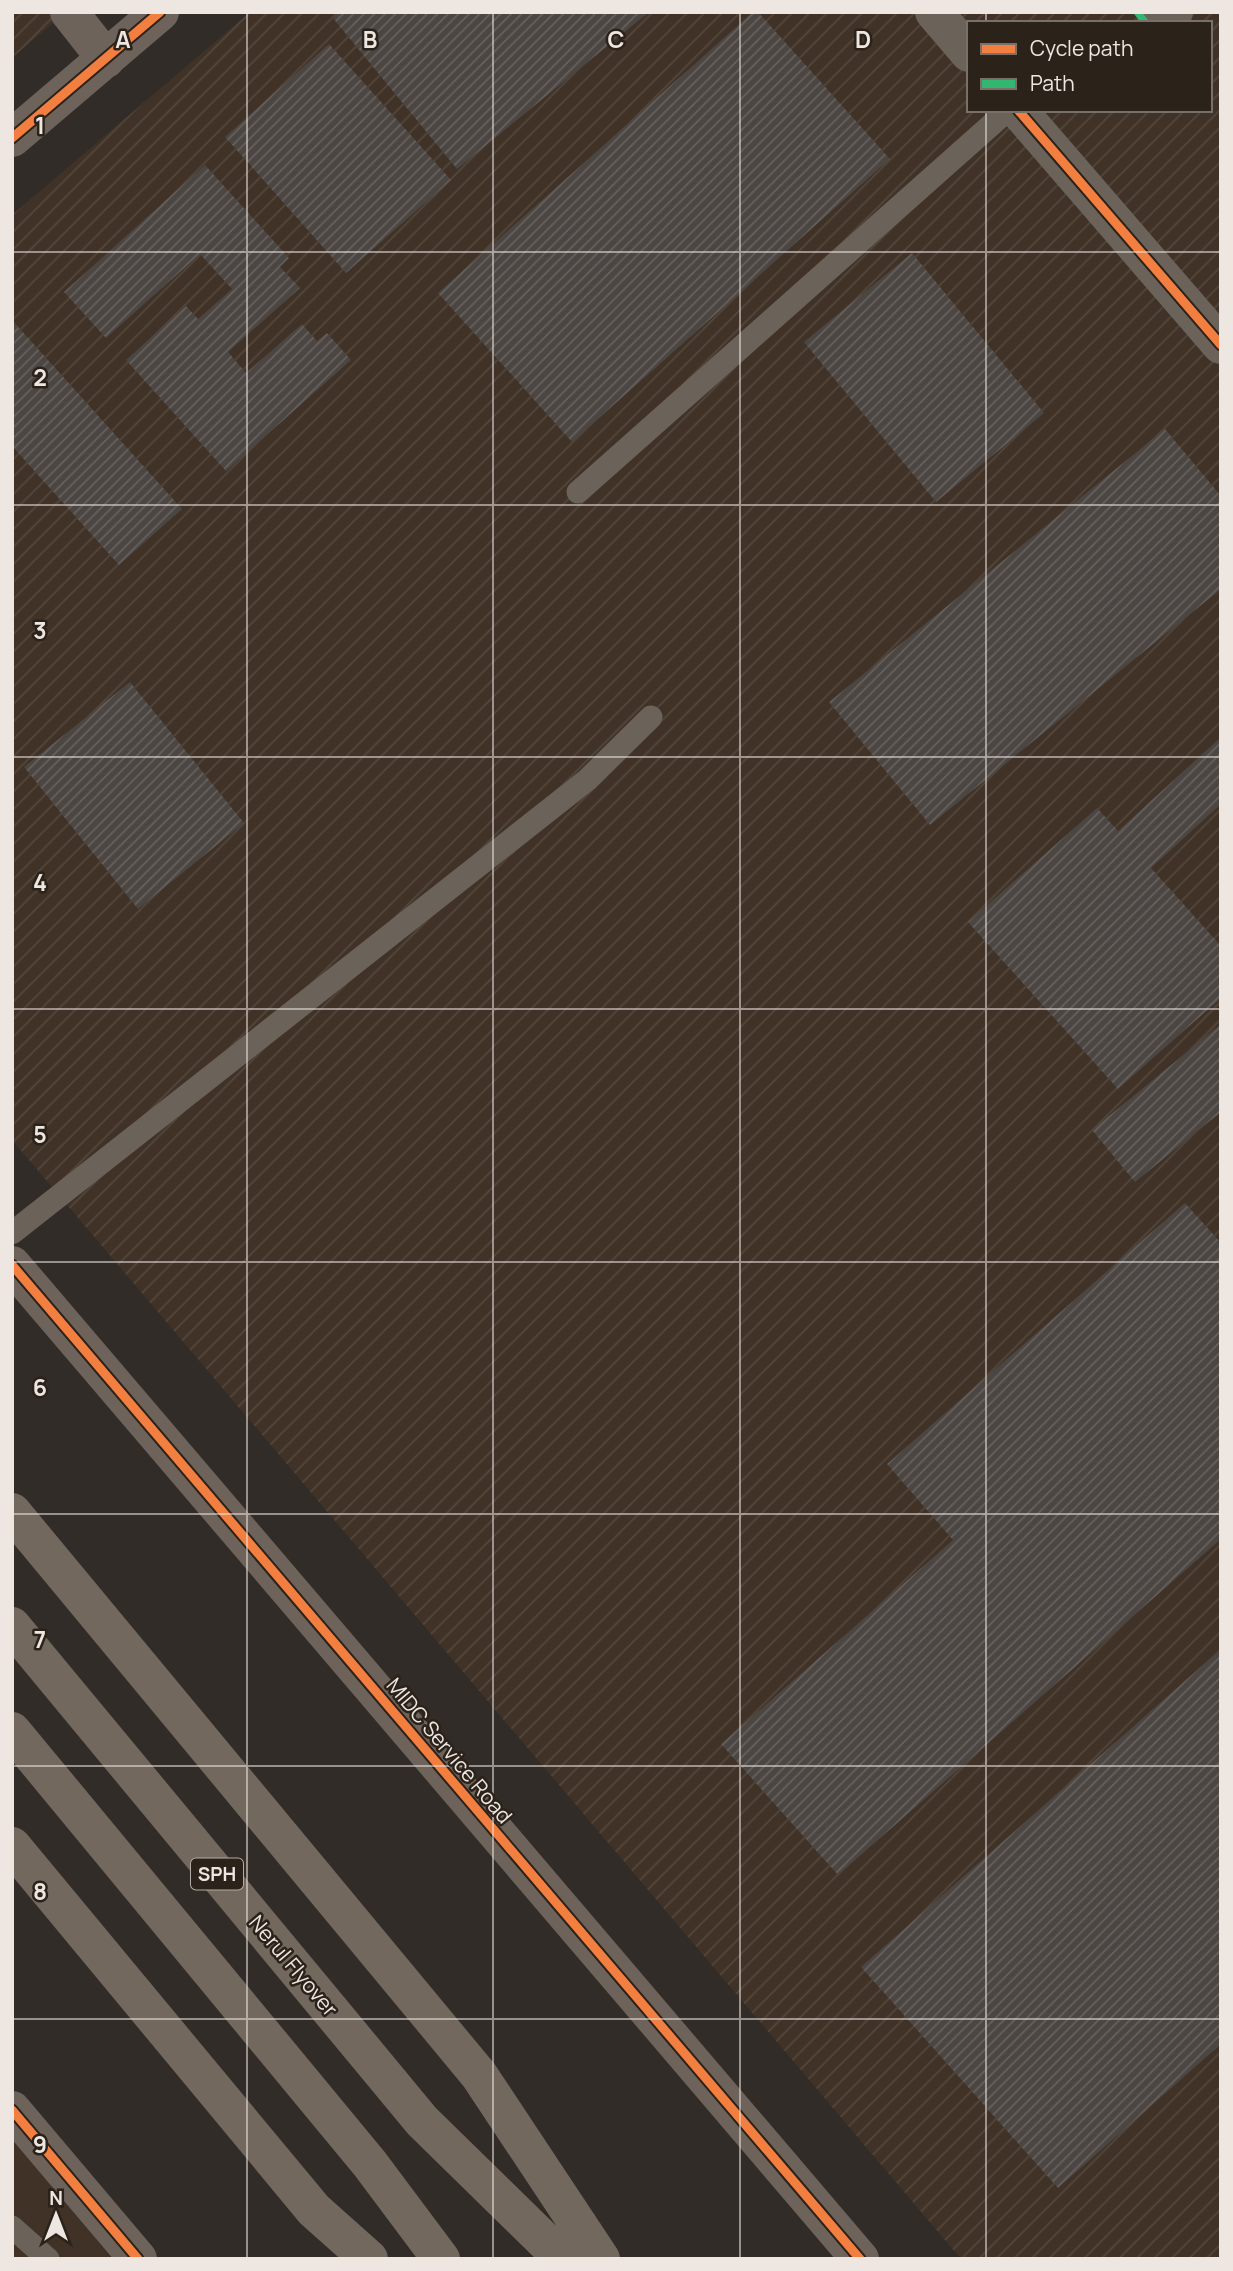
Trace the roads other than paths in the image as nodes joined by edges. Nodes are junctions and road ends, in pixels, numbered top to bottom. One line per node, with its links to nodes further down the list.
1 (69, 12): 5 (street)
2 (160, 12): 5 (street)
3 (934, 12): 4 (street)
4 (967, 51)
5 (106, 59): 8 (street)
6 (1006, 112): 10 (lane)
7 (1020, 112): 9 (street)
8 (12, 138)
9 (1221, 345)
10 (578, 492)
11 (651, 717): 12 (lane)
12 (12, 1233)
13 (12, 1265): 26 (street, MIDC Service Road)
14 (12, 1512): 25 (highway)
15 (12, 1626): 24 (highway, Nerul Flyover / SPH)
16 (12, 1731): 23 (highway)
17 (12, 1846): 22 (highway)
18 (12, 2110): 21 (street)
19 (12, 2227): 20 (lane)
20 (48, 2259)
21 (138, 2259)
22 (369, 2259)
23 (441, 2259)
24 (563, 2259)
25 (600, 2259)
26 (860, 2259)

